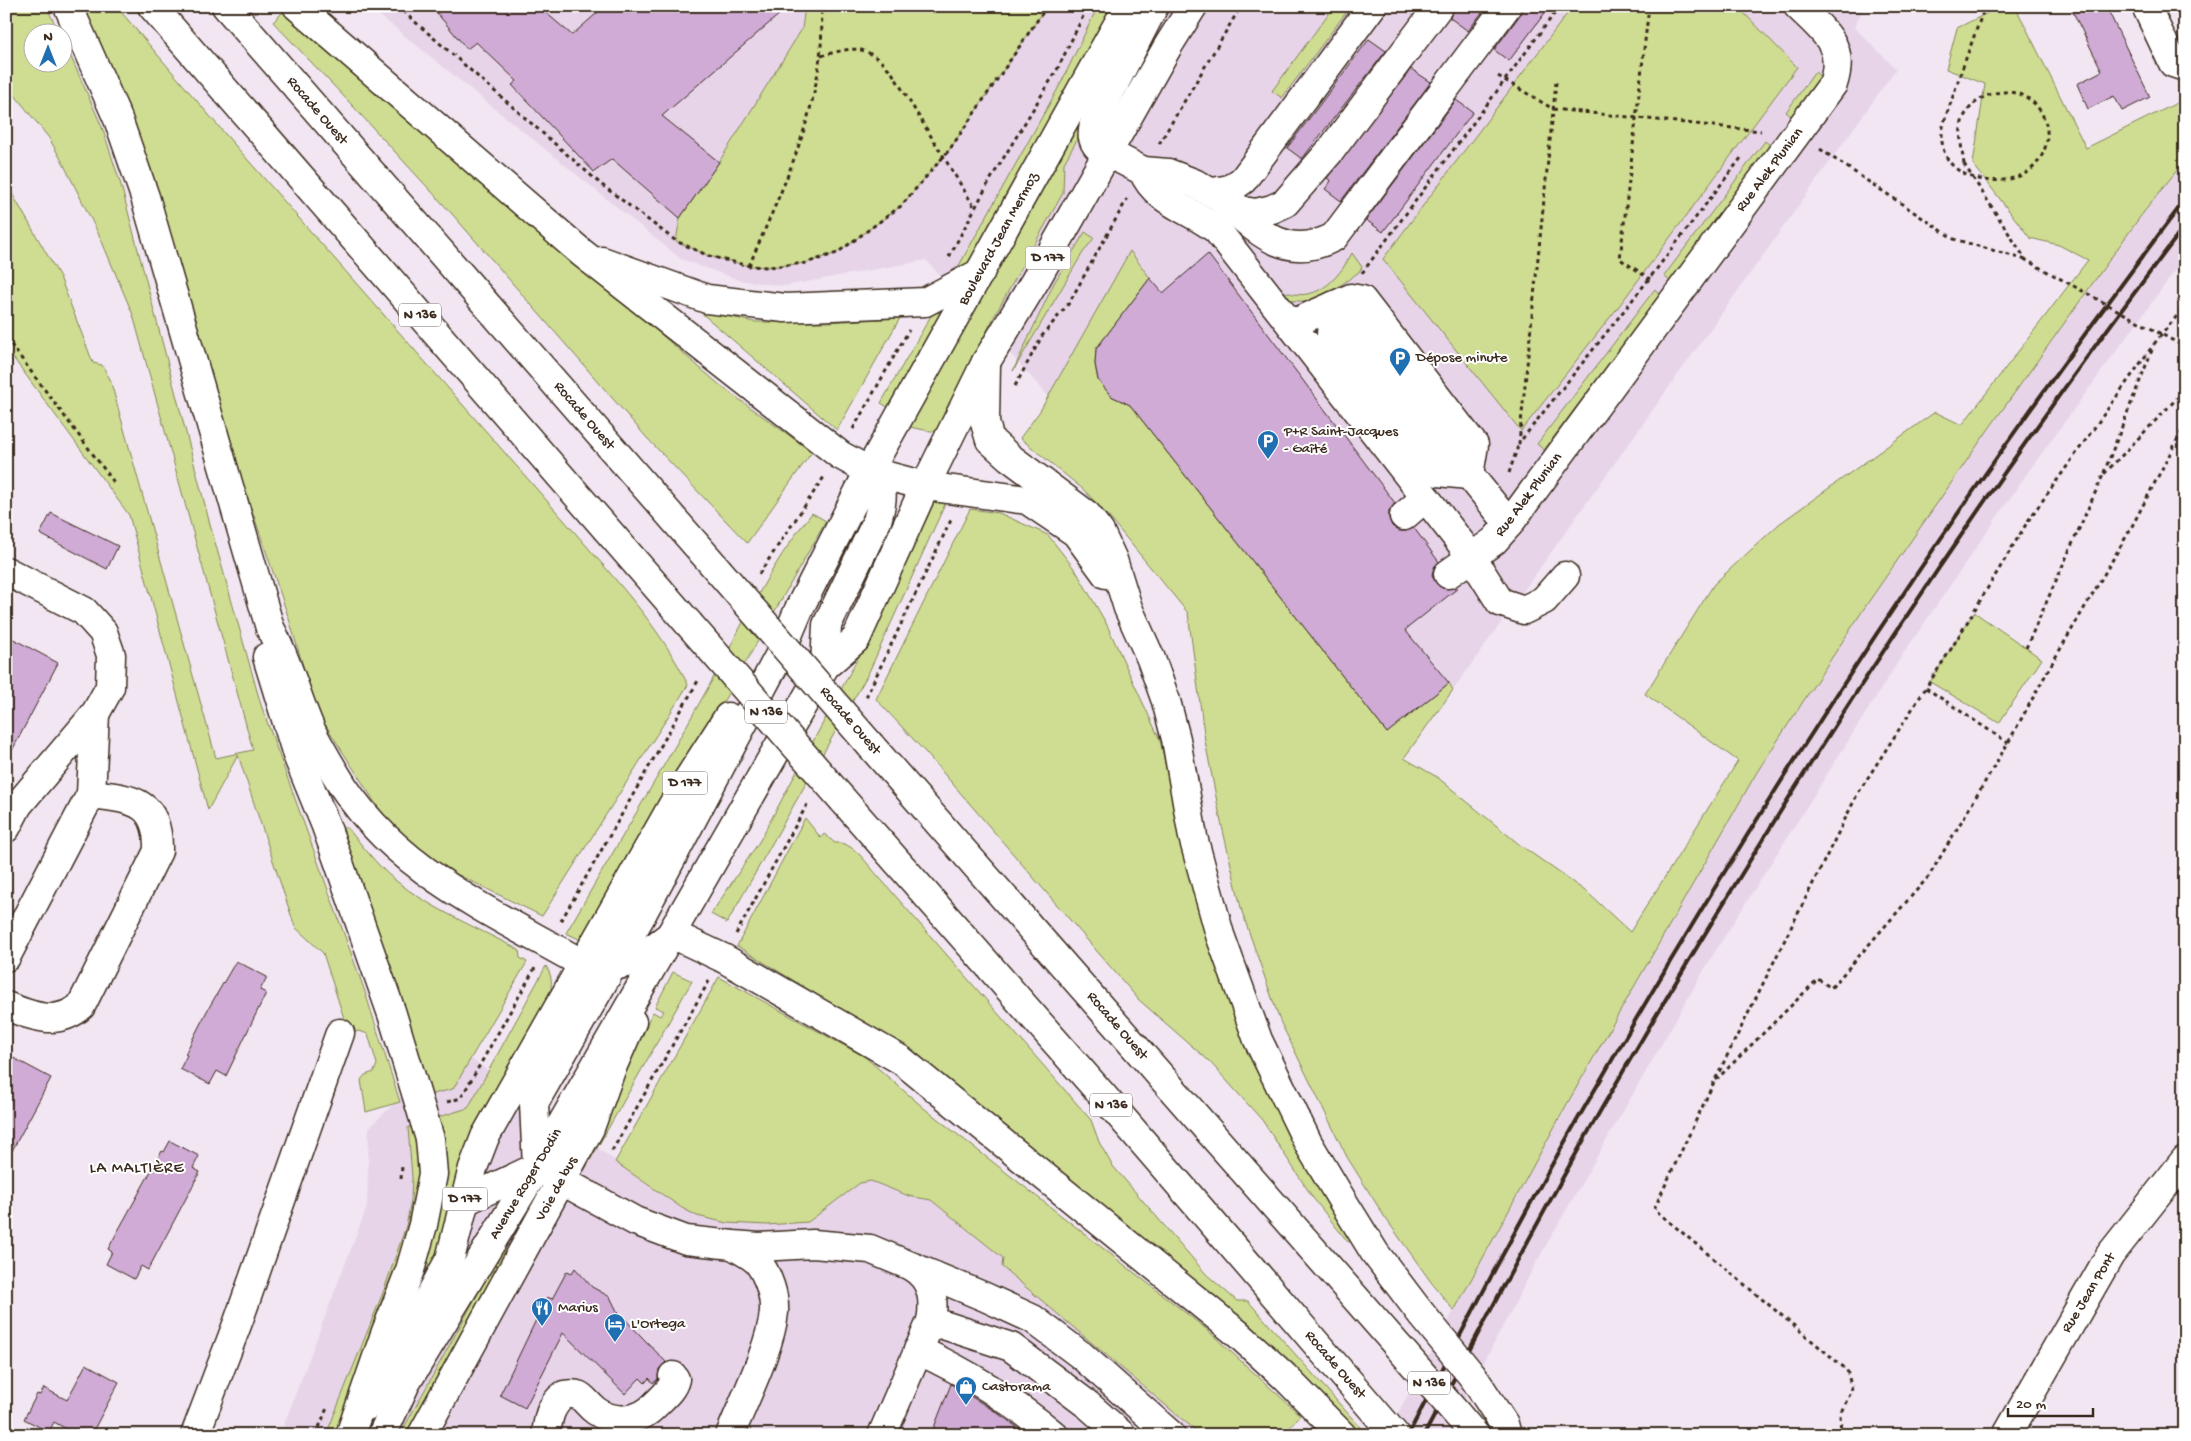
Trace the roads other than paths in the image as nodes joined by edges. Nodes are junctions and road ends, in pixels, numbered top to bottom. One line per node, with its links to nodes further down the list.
1 (68, 6): 34 (main road)
2 (152, 6): 66 (main road, Rocade Ouest / N 136, bridge)
3 (226, 6): 67 (main road, Rocade Ouest / N 136, bridge)
4 (297, 6): 19 (main road)
5 (1128, 6): 20 (main road, Boulevard Jean Mermoz)
6 (1154, 6): 16 (main road)
7 (1186, 6): 14 (main road, D 177)
8 (1193, 6): 14 (main road, D 177)
9 (1372, 6): 18 (main road)
10 (1439, 6): 18 (main road)
11 (1507, 6): 18 (main road)
12 (1798, 6): 27 (main road, Rue Alek Plunian)
13 (2146, 6): 15 (main road)
14 (1168, 46): 16 (main road, D 177)
15 (2185, 67)
16 (1108, 152): 17 (main road); 22 (main road, D 177)
17 (1143, 171): 18 (main road); 21 (main road)
18 (1212, 192)
19 (582, 253): 20 (main road); 23 (main road)
20 (980, 273): 23 (main road, Boulevard Jean Mermoz)
21 (1292, 324): 25 (main road); 27 (main road)
22 (986, 362): 24 (main road, D 177); 32 (main road)
23 (869, 471): 24 (main road); 33 (main road, D 177); 35 (main road)
24 (925, 486): 32 (main road); 35 (main road, D 177)
25 (1426, 498): 26 (main road); 28 (main road)
26 (1404, 516)
27 (1509, 524): 28 (main road, Rue Alek Plunian)
28 (1471, 556): 30 (main road, Rue Alek Plunian); 31 (main road)
29 (6, 570): 36 (main road)
30 (1448, 574)
31 (1565, 576)
32 (1128, 608): 68 (main road, bridge)
33 (799, 609): 39 (main road); 42 (main road, D 177)
34 (270, 628): 42 (main road); 56 (main road)
35 (825, 666): 40 (main road, D 177)
36 (95, 714): 37 (main road); 38 (main road)
37 (91, 794): 41 (main road); 44 (main road)
38 (10, 810)
39 (642, 916): 40 (main road); 43 (main road)
40 (672, 934): 43 (main road); 47 (main road, Avenue Roger Dodin / D 177); 48 (main road, Voie de bus); 65 (main road)
41 (6, 957)
42 (583, 964): 43 (main road); 49 (main road, D 177)
43 (613, 966): 47 (main road)
44 (6, 1006)
45 (340, 1033): 55 (main road)
46 (2185, 1160): 69 (main road, Rue Jean Pont)
47 (537, 1167): 48 (main road); 49 (main road); 57 (main road, Avenue Roger Dodin / D 177)
48 (562, 1181): 50 (main road); 58 (main road, Voie de bus)
49 (465, 1200): 56 (main road, D 177)
50 (733, 1245): 51 (main road); 60 (main road)
51 (908, 1264): 52 (main road); 64 (main road)
52 (931, 1321): 53 (main road); 63 (main road)
53 (918, 1350): 61 (main road); 62 (main road)
54 (673, 1376): 59 (main road)
55 (194, 1435)
56 (350, 1435)
57 (382, 1435)
58 (422, 1435)
59 (546, 1435)
60 (730, 1435)
61 (882, 1435)
62 (1054, 1435)
63 (1122, 1435)
64 (1171, 1435)
65 (1342, 1435)
66 (1395, 1435)
67 (1475, 1435)
68 (1507, 1435)
69 (2007, 1435)

